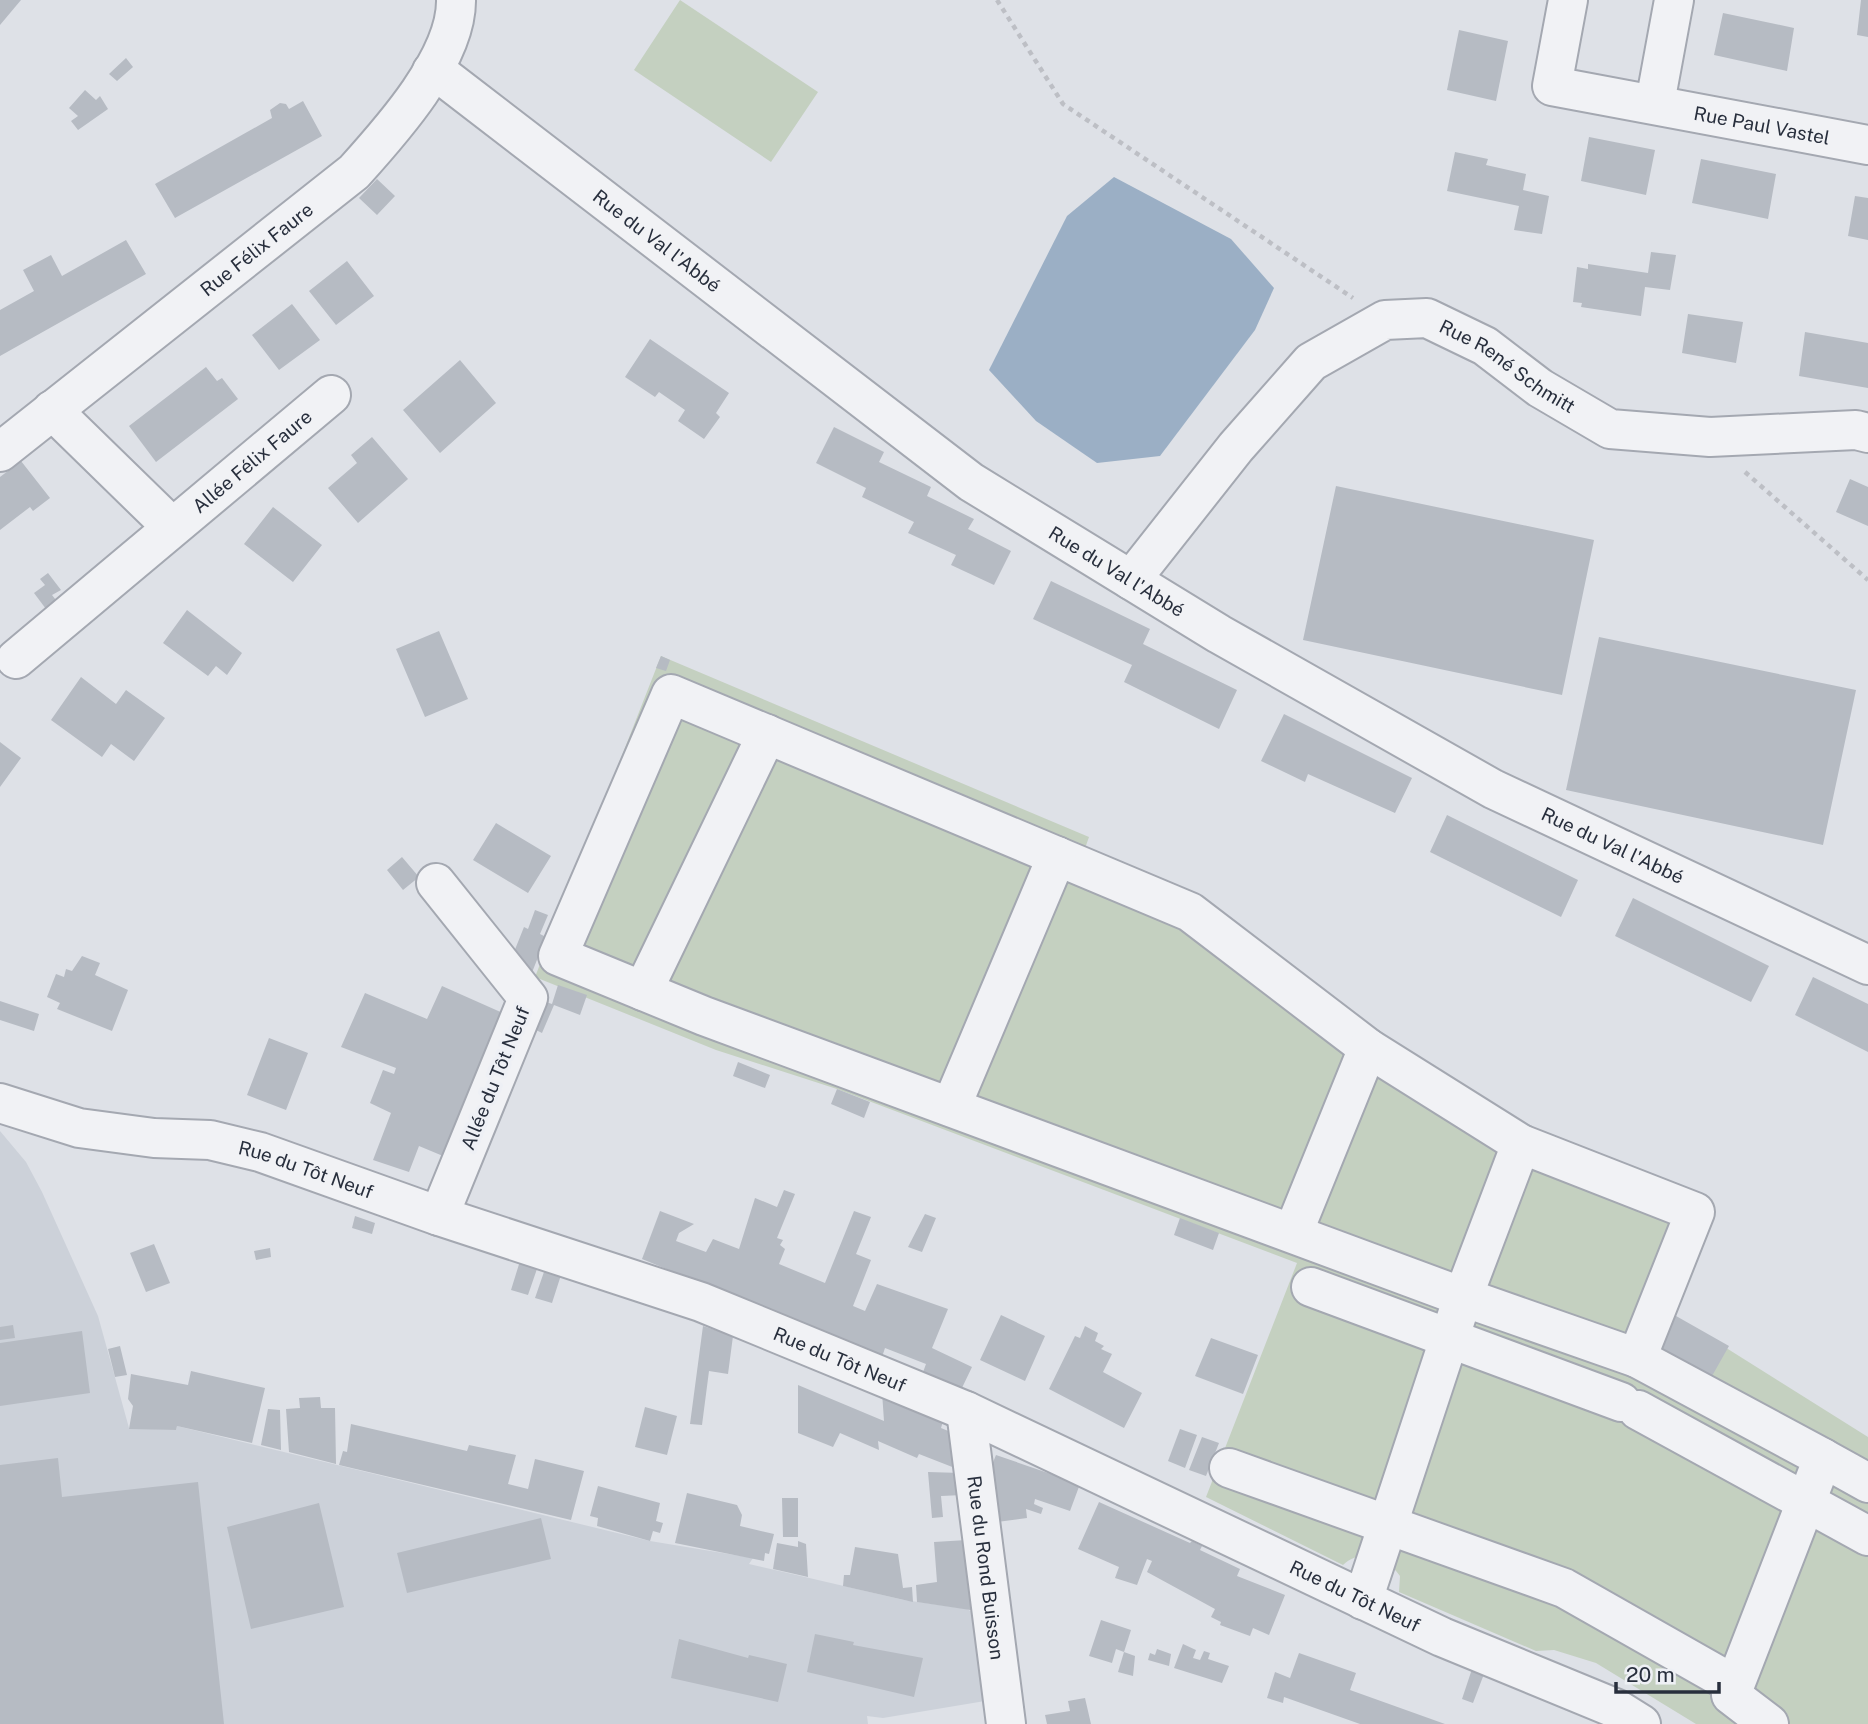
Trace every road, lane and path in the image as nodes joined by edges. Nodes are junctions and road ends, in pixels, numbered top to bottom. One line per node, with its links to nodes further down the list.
1 (456, 0): 5 (street, Rue Félix Faure)
2 (997, 0): 8 (path)
3 (1568, 0): 6 (street, Rue Paul Vastel)
4 (1674, 0): 6 (street)
5 (432, 71): 10 (street, Rue Félix Faure); 15 (street, Rue du Val l'Abbé)
6 (1655, 103): 7 (street, Rue Paul Vastel)
7 (1868, 145)
8 (1385, 320): 12 (street, Rue René Schmitt); 15 (street, Rue René Schmitt)
9 (331, 395): 14 (street, Allée Félix Faure)
10 (52, 410): 13 (street, Rue Félix Faure); 14 (street)
11 (1868, 433): 12 (street, Rue René Schmitt)
12 (1710, 437): 16 (path)
13 (0, 452)
14 (172, 527): 17 (street, Allée Félix Faure)
15 (1131, 580): 22 (street, Rue du Val l'Abbé)
16 (1868, 580)
17 (16, 659)
18 (767, 734): 19 (street); 21 (street); 23 (street)
19 (1057, 856): 25 (street); 27 (street)
20 (436, 884): 24 (street, Allée du Tôt Neuf)
21 (558, 956): 23 (street); 24 (street)
22 (1868, 965)
23 (643, 991): 27 (street)
24 (528, 998): 29 (street, Allée du Tôt Neuf)
25 (1368, 1048): 28 (street); 30 (street)
26 (0, 1103): 29 (street, Rue du Tôt Neuf)
27 (951, 1107): 30 (street)
28 (1521, 1144): 32 (street); 34 (street)
29 (439, 1216): 35 (street, Rue du Tôt Neuf)
30 (1293, 1233): 32 (street)
31 (1311, 1287): 33 (street)
32 (1463, 1297): 33 (street); 34 (street)
33 (1450, 1338): 39 (street); 40 (street)
34 (1637, 1359): 36 (street)
35 (966, 1410): 42 (street, Rue du Tôt Neuf); 44 (street, Rue du Rond Buisson)
36 (1822, 1458): 38 (street); 39 (street)
37 (1229, 1468): 40 (street)
38 (1868, 1483)
39 (1806, 1502): 41 (street); 43 (street)
40 (1388, 1525): 42 (street); 43 (street)
41 (1868, 1536)
42 (1363, 1600): 45 (street, Rue du Tôt Neuf)
43 (1728, 1701): 46 (street)
44 (1006, 1724)
45 (1641, 1724)
46 (1769, 1724)

